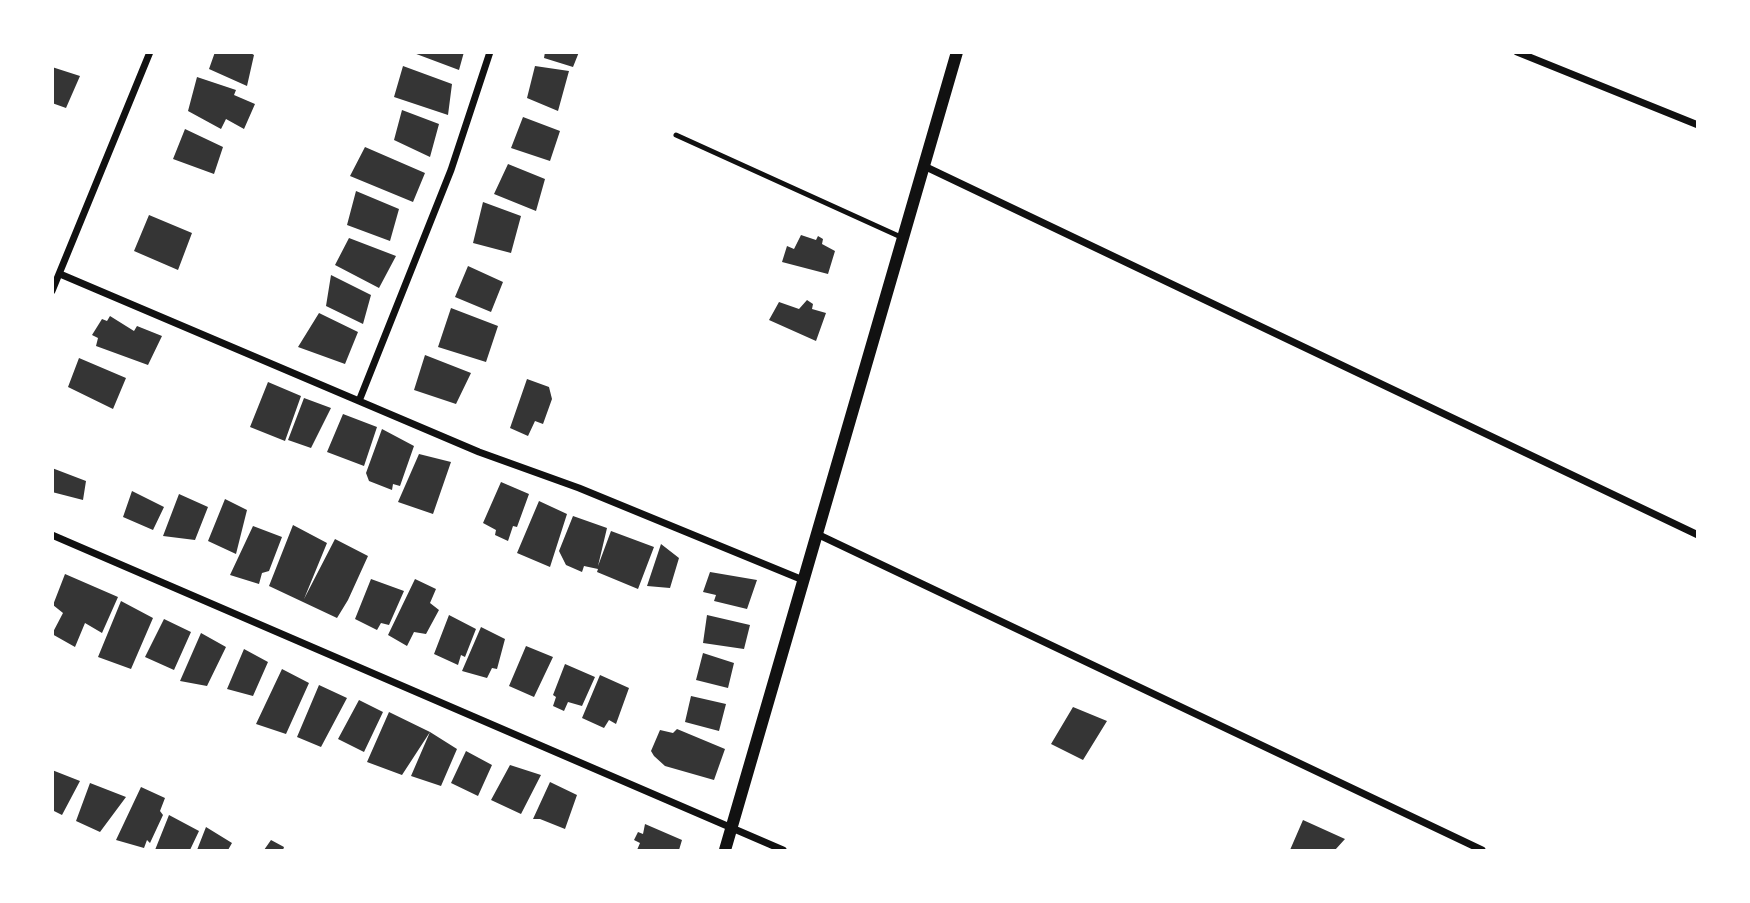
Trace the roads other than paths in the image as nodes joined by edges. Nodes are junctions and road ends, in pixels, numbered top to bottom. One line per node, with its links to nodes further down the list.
1 (150, 52): 9 (street)
2 (490, 52): 11 (street)
3 (957, 52): 7 (street)
4 (1517, 52): 5 (street)
5 (1698, 125)
6 (676, 135): 8 (lane)
7 (924, 166): 8 (street); 14 (street)
8 (903, 238): 12 (street)
9 (60, 274): 10 (street); 11 (street)
10 (52, 291)
11 (359, 401): 15 (street)
12 (817, 534): 15 (street); 19 (street)
13 (52, 535): 16 (street)
14 (1698, 535)
15 (803, 580): 16 (street)
16 (731, 827): 17 (street); 18 (street)
17 (724, 850)
18 (783, 850)
19 (1482, 850)

